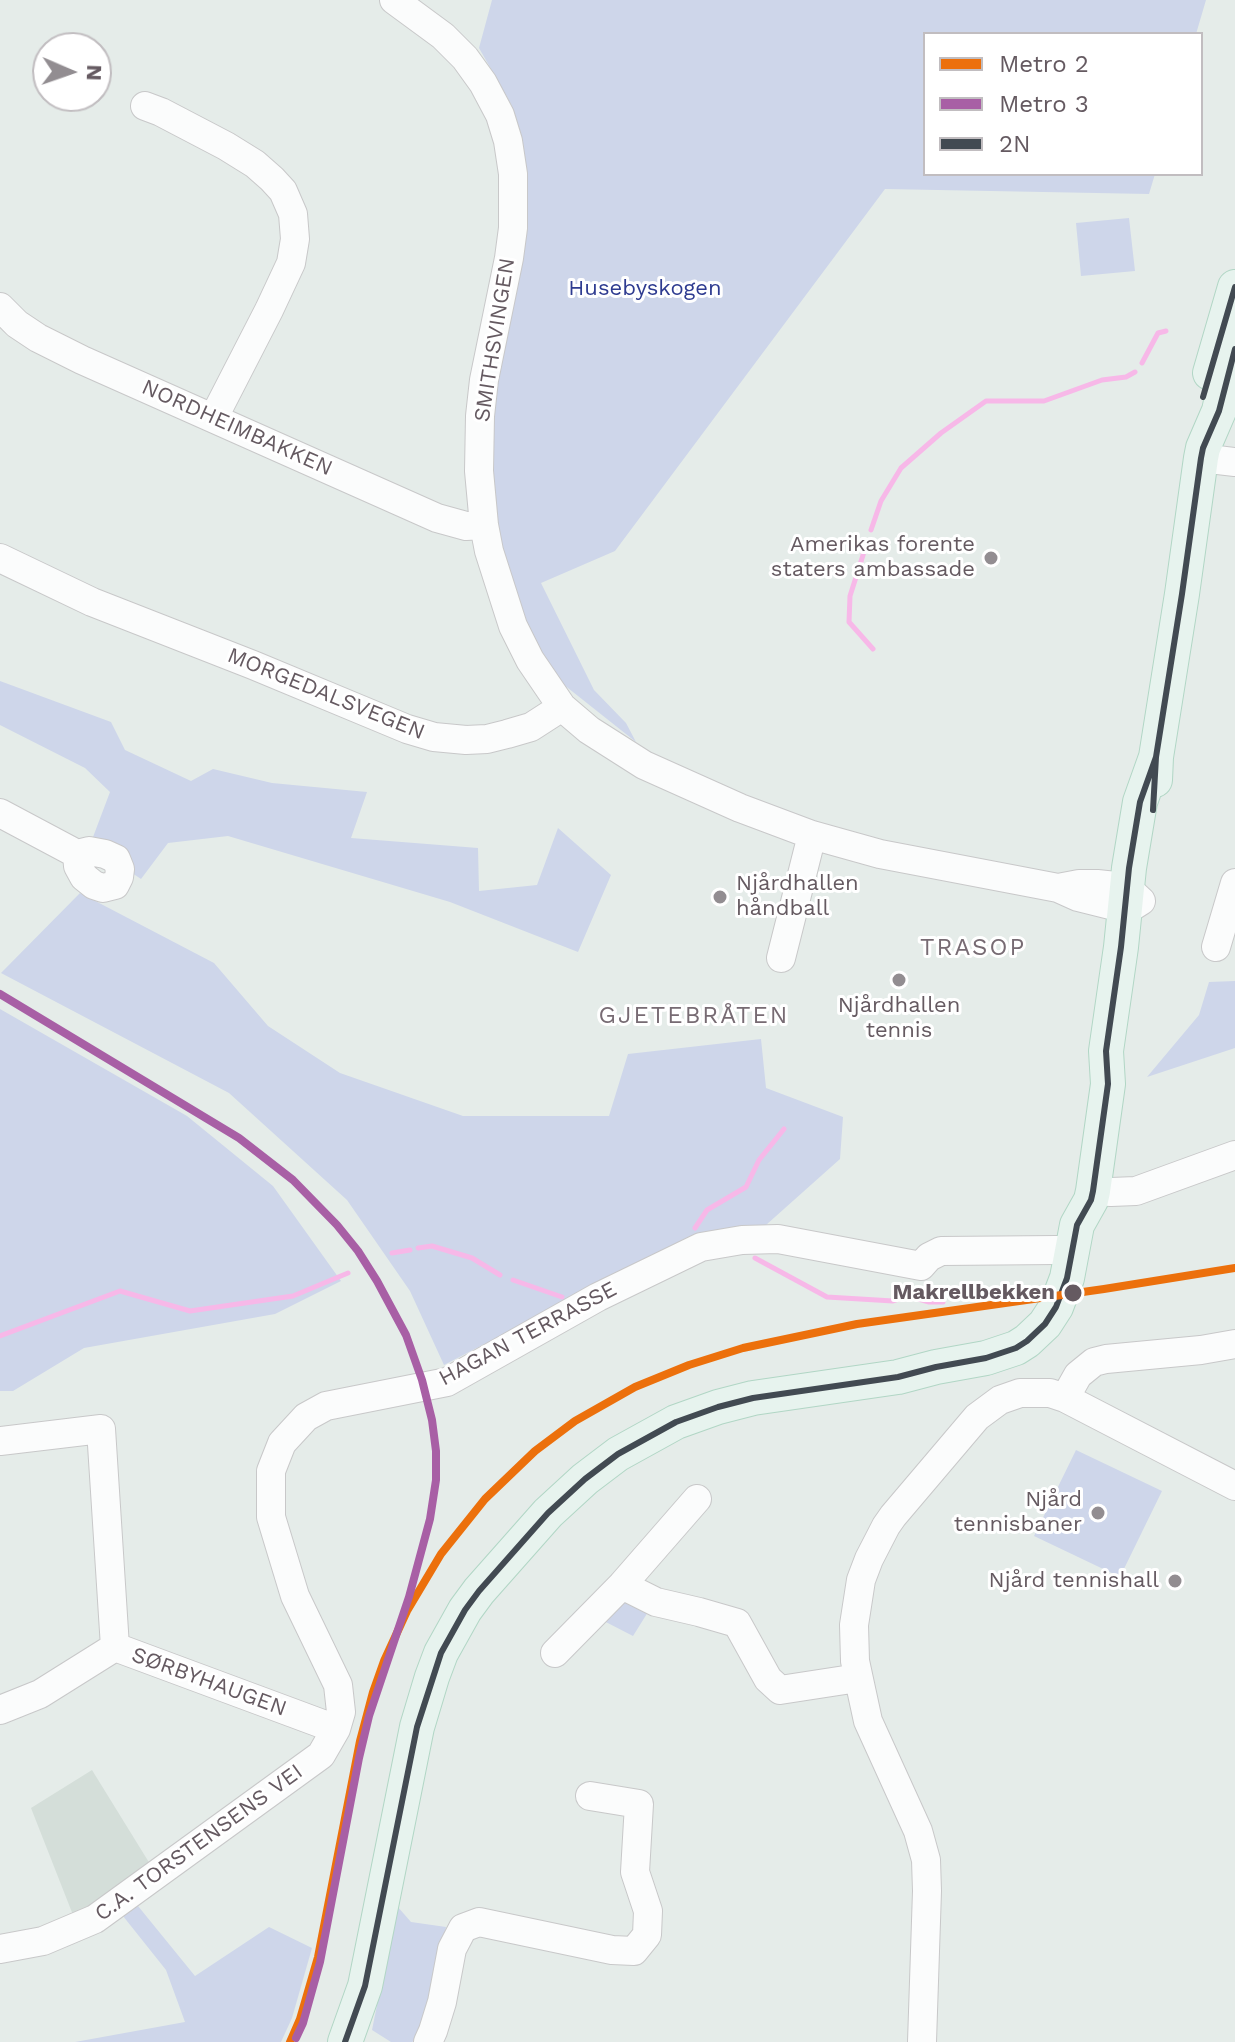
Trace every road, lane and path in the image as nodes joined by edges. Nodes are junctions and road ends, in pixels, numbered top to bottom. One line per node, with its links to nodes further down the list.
1 (394, 0): 9 (street, SMITHSVINGEN)
2 (145, 106): 6 (street)
3 (1235, 287): 7 (main road)
4 (0, 307): 6 (street, NORDHEIMBAKKEN)
5 (1235, 349): 7 (main road)
6 (214, 417): 9 (street, NORDHEIMBAKKEN)
7 (1202, 453): 8 (street); 16 (main road)
8 (1235, 462)
9 (484, 525): 11 (street, SMITHSVINGEN)
10 (0, 558): 11 (street, MORGEDALSVEGEN)
11 (562, 707): 13 (street)
12 (0, 813): 14 (street)
13 (812, 835): 16 (street); 18 (street)
14 (77, 854)
15 (1235, 883): 17 (street)
16 (1131, 899): 20 (main road)
17 (1216, 947)
18 (781, 958)
19 (1235, 1155): 20 (street)
20 (1092, 1195): 21 (main road)
21 (1070, 1268): 32 (street, HAGAN TERRASSE); 35 (main road)
22 (1235, 1344): 23 (street)
23 (1065, 1398): 25 (street); 30 (street)
24 (0, 1441): 28 (street)
25 (1235, 1486)
26 (697, 1499): 27 (street)
27 (622, 1585): 29 (street); 30 (street)
28 (115, 1647): 31 (street, SØRBYHAUGEN); 32 (street, SØRBYHAUGEN)
29 (555, 1653)
30 (858, 1678): 37 (street)
31 (0, 1710)
32 (336, 1729): 34 (street, C.A. TORSTENSENS VEI)
33 (590, 1796): 36 (street)
34 (0, 1949)
35 (345, 2042)
36 (428, 2042)
37 (922, 2042)

